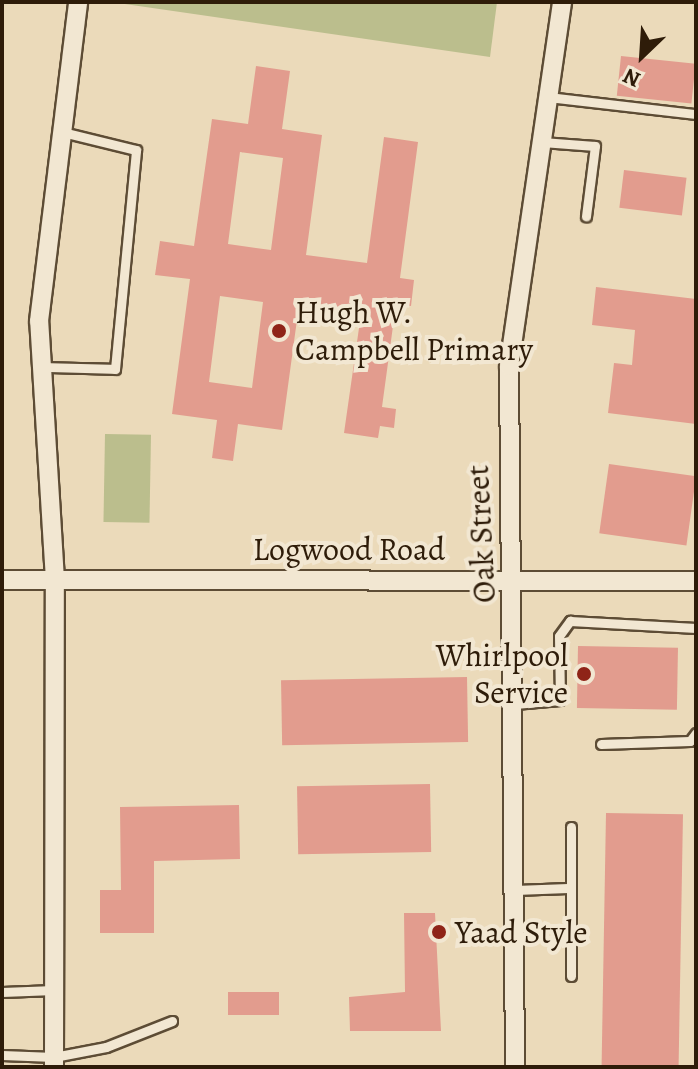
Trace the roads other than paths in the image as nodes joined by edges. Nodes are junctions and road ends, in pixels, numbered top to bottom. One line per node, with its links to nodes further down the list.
1 (78, 2): 5 (street)
2 (562, 2): 3 (street, Oak Street)
3 (548, 97): 4 (lane); 6 (street, Oak Street)
4 (696, 114)
5 (62, 132): 8 (street); 8 (lane)
6 (542, 142): 7 (lane); 9 (street, Oak Street)
7 (586, 216)
8 (45, 367): 11 (street)
9 (515, 579): 11 (street, Logwood Road); 12 (street, Logwood Road); 14 (street, Oak Street)
10 (2, 580): 11 (street, Logwood Road)
11 (55, 580): 21 (street)
12 (696, 581)
13 (696, 628): 14 (lane)
14 (515, 704): 19 (street, Oak Street)
15 (696, 733): 16 (lane)
16 (601, 744)
17 (571, 827): 18 (lane)
18 (568, 888): 19 (lane); 20 (lane)
19 (515, 890): 26 (street, Oak Street)
20 (571, 976)
21 (54, 990): 22 (lane); 25 (street)
22 (2, 992)
23 (172, 1021): 25 (lane)
24 (2, 1055): 25 (lane)
25 (54, 1062)
26 (515, 1067)

